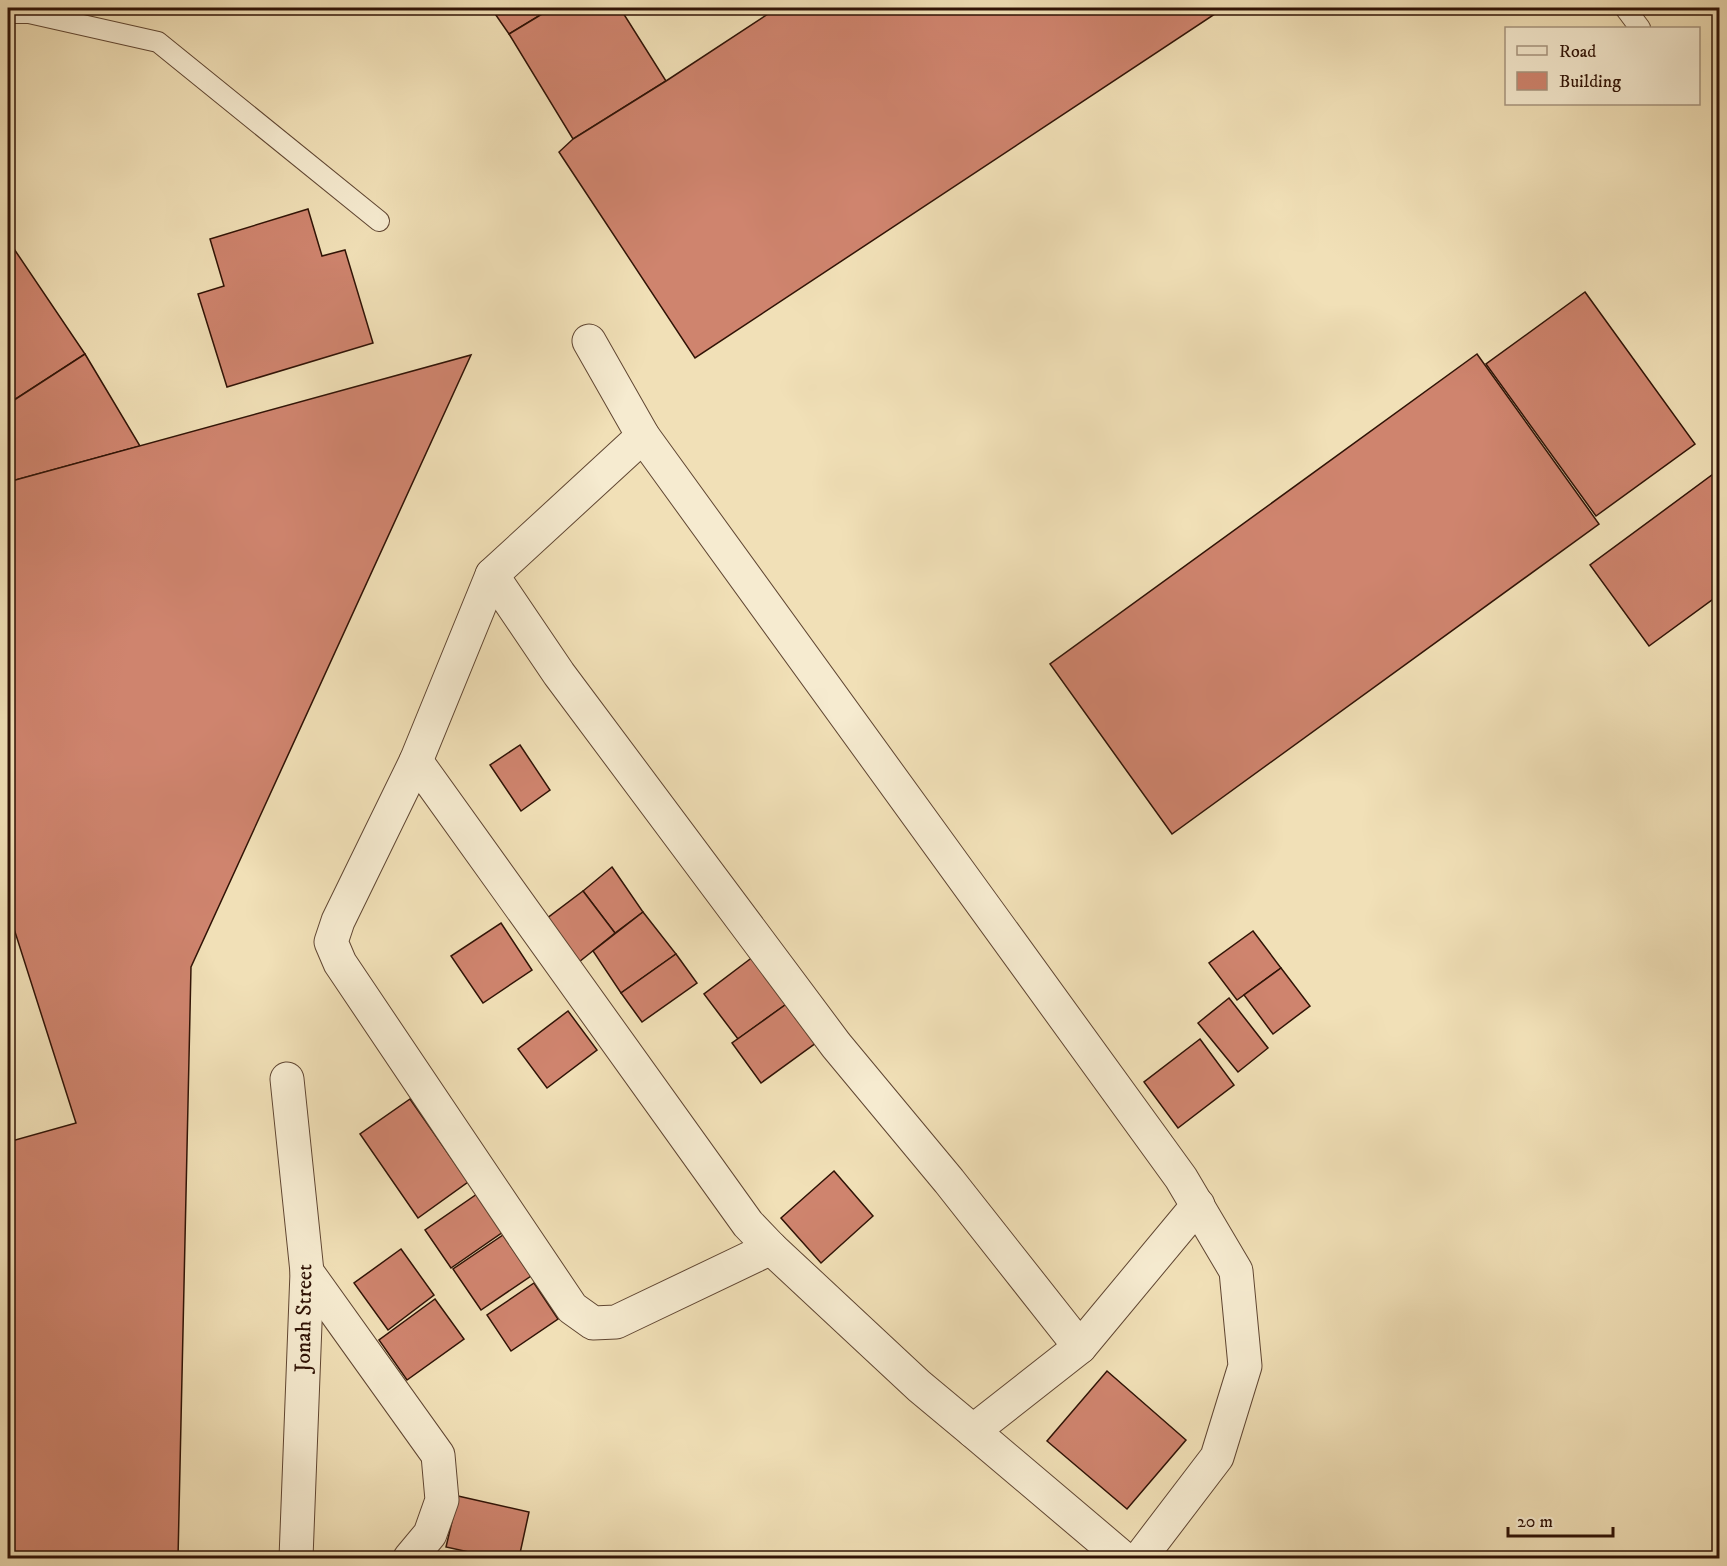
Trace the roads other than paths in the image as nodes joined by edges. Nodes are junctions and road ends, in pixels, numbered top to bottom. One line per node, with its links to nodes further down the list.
1 (1625, 8): 3 (lane)
2 (8, 13): 4 (lane)
3 (1639, 27)
4 (379, 221)
5 (589, 341): 6 (street)
6 (643, 436): 7 (street); 10 (street)
7 (492, 575): 8 (street); 13 (street)
8 (416, 761): 11 (street); 11 (street)
9 (287, 1078): 12 (street, Jonah Street)
10 (1198, 1205): 13 (street); 18 (street)
11 (771, 1248): 14 (street)
12 (307, 1272): 15 (street, Jonah Street); 16 (street)
13 (1080, 1347): 14 (street)
14 (973, 1431): 17 (street)
15 (296, 1558)
16 (410, 1558)
17 (1123, 1558)
18 (1140, 1558)

